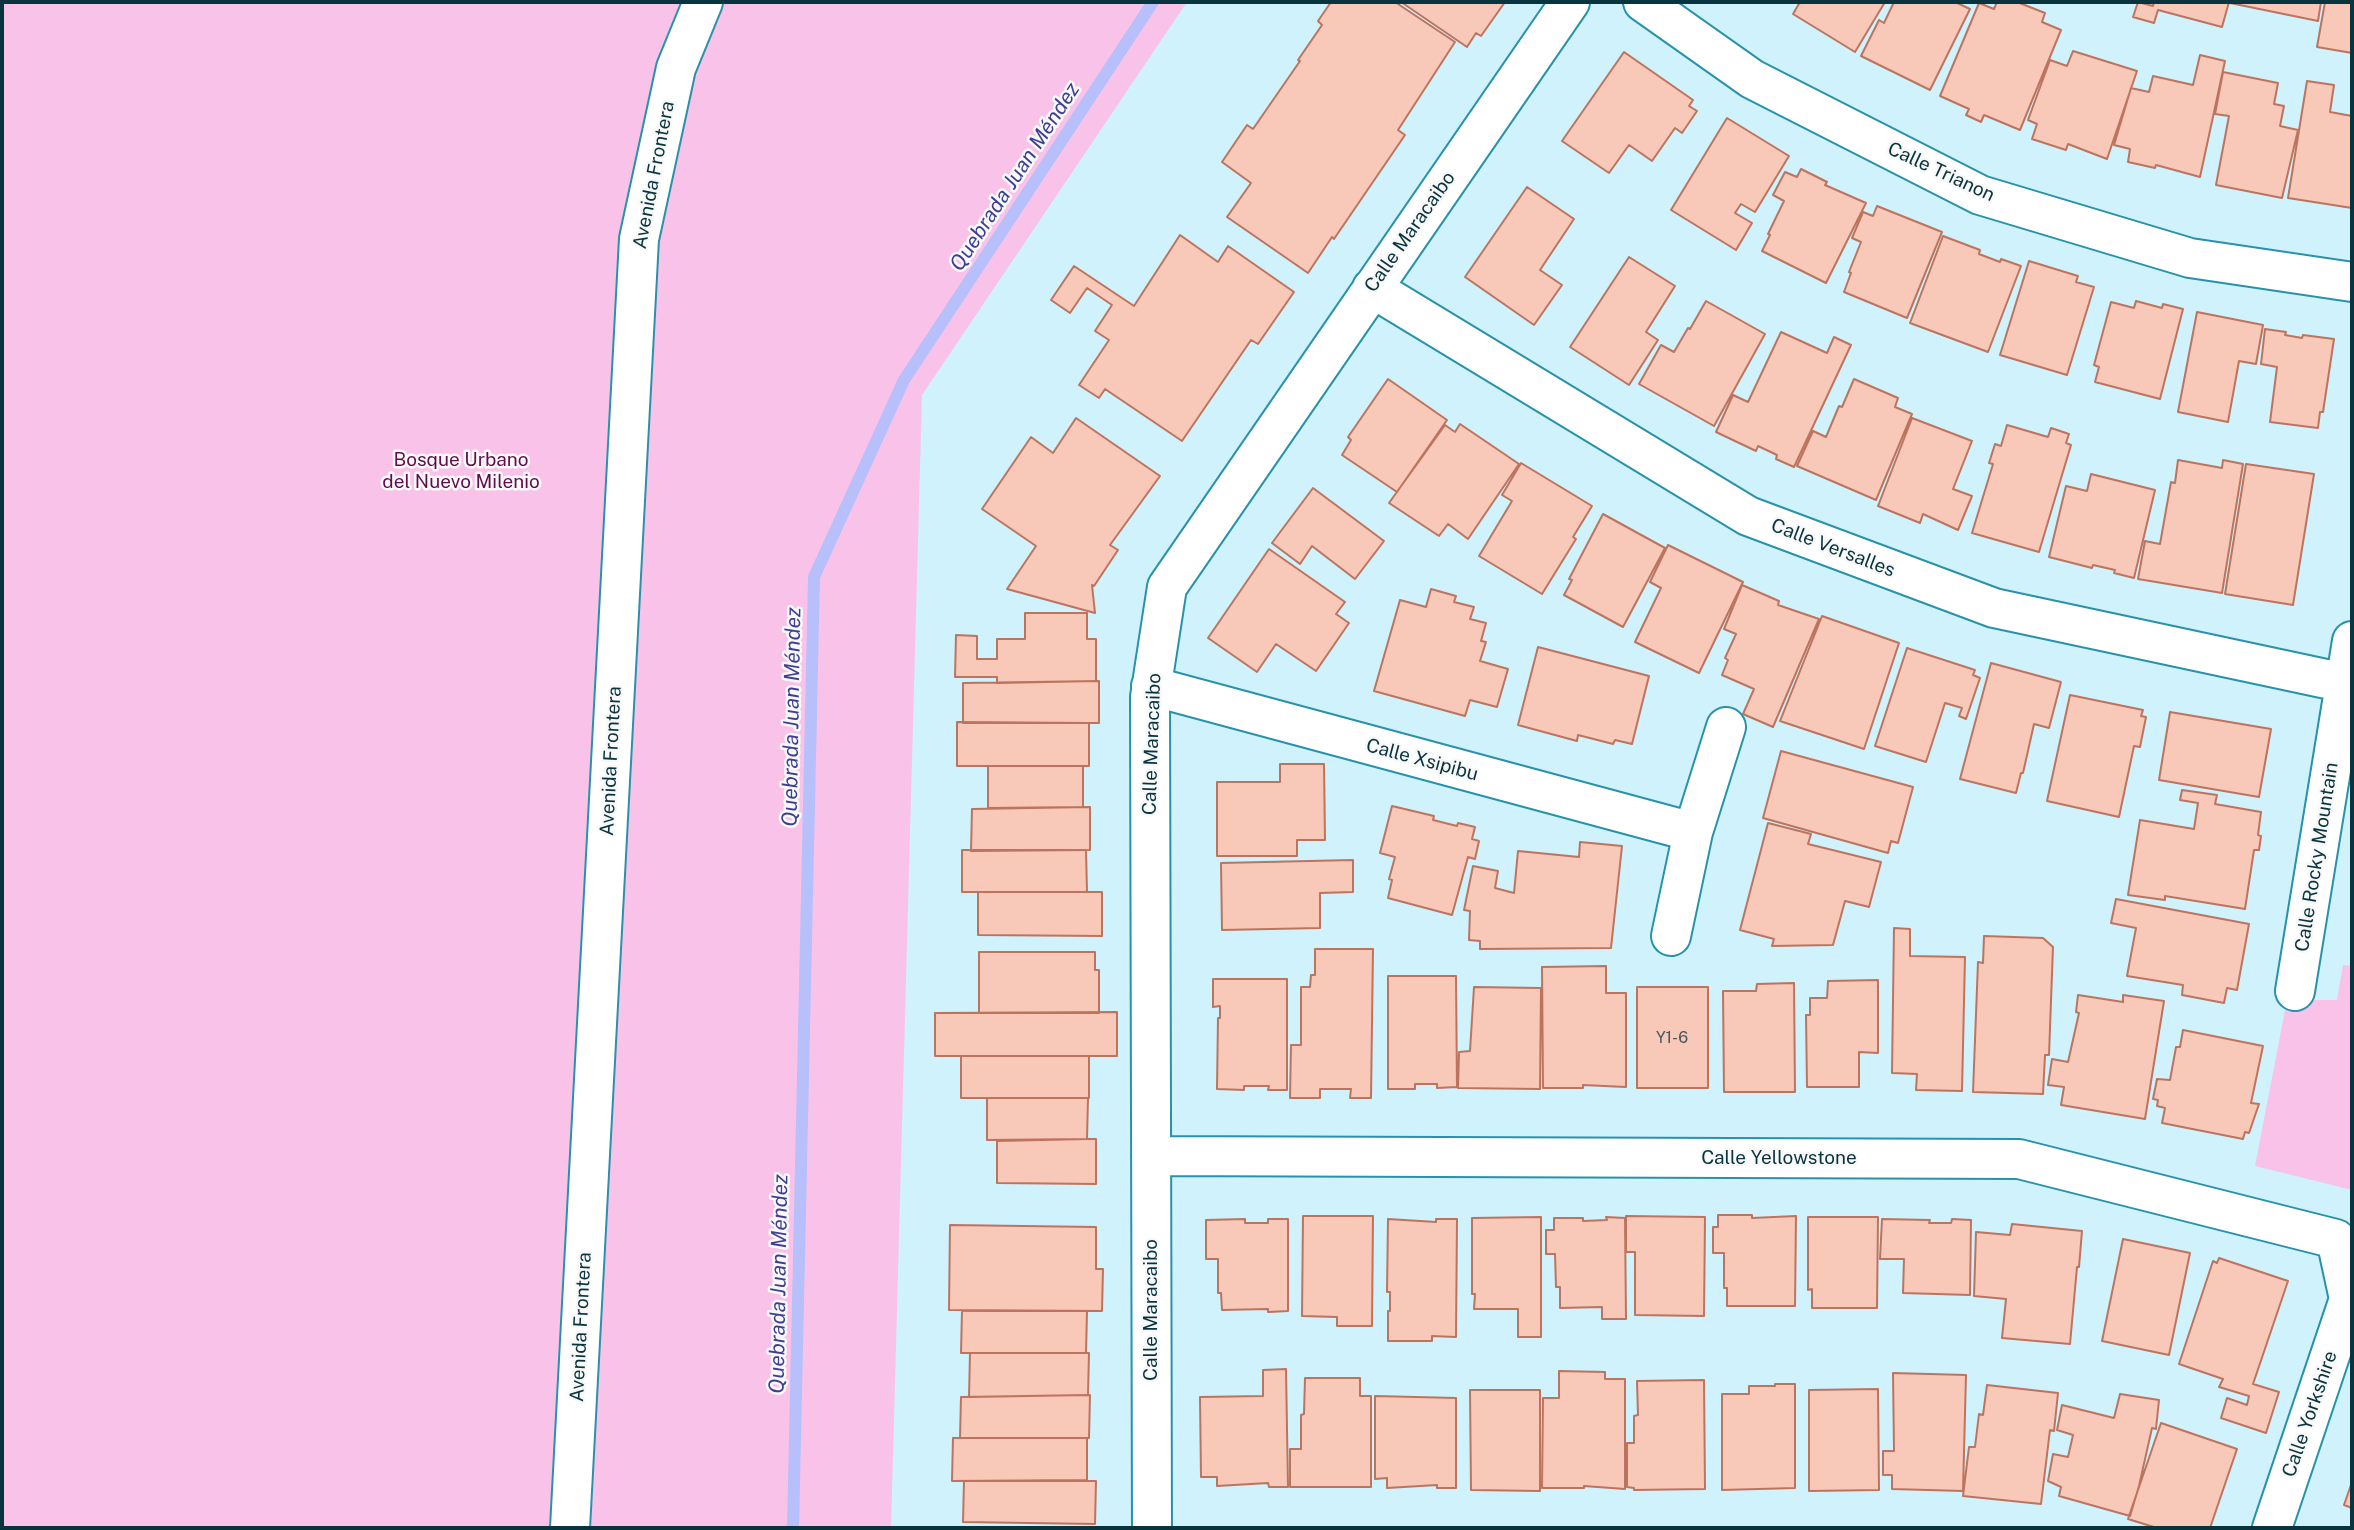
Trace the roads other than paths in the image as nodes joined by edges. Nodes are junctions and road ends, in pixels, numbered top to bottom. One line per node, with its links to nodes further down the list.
1 (703, 2): 15 (street, Avenida Frontera)
2 (1570, 2): 5 (street, Calle Maracaibo)
3 (1643, 2): 4 (street, Calle Trianon)
4 (2352, 282)
5 (1372, 288): 7 (street, Calle Versalles); 8 (street, Calle Maracaibo)
6 (2352, 641): 7 (street, Calle Rocky Mountain)
7 (2345, 683): 12 (street, Calle Rocky Mountain)
8 (1151, 686): 10 (street, Calle Xsipibu); 13 (street, Calle Maracaibo)
9 (1726, 727): 10 (street)
10 (1693, 832): 11 (street)
11 (1671, 936)
12 (2295, 990)
13 (1151, 1156): 14 (street, Calle Yellowstone); 16 (street, Calle Maracaibo)
14 (2349, 1299): 17 (street, Calle Yorkshire)
15 (570, 1528)
16 (1152, 1528)
17 (2272, 1528)

